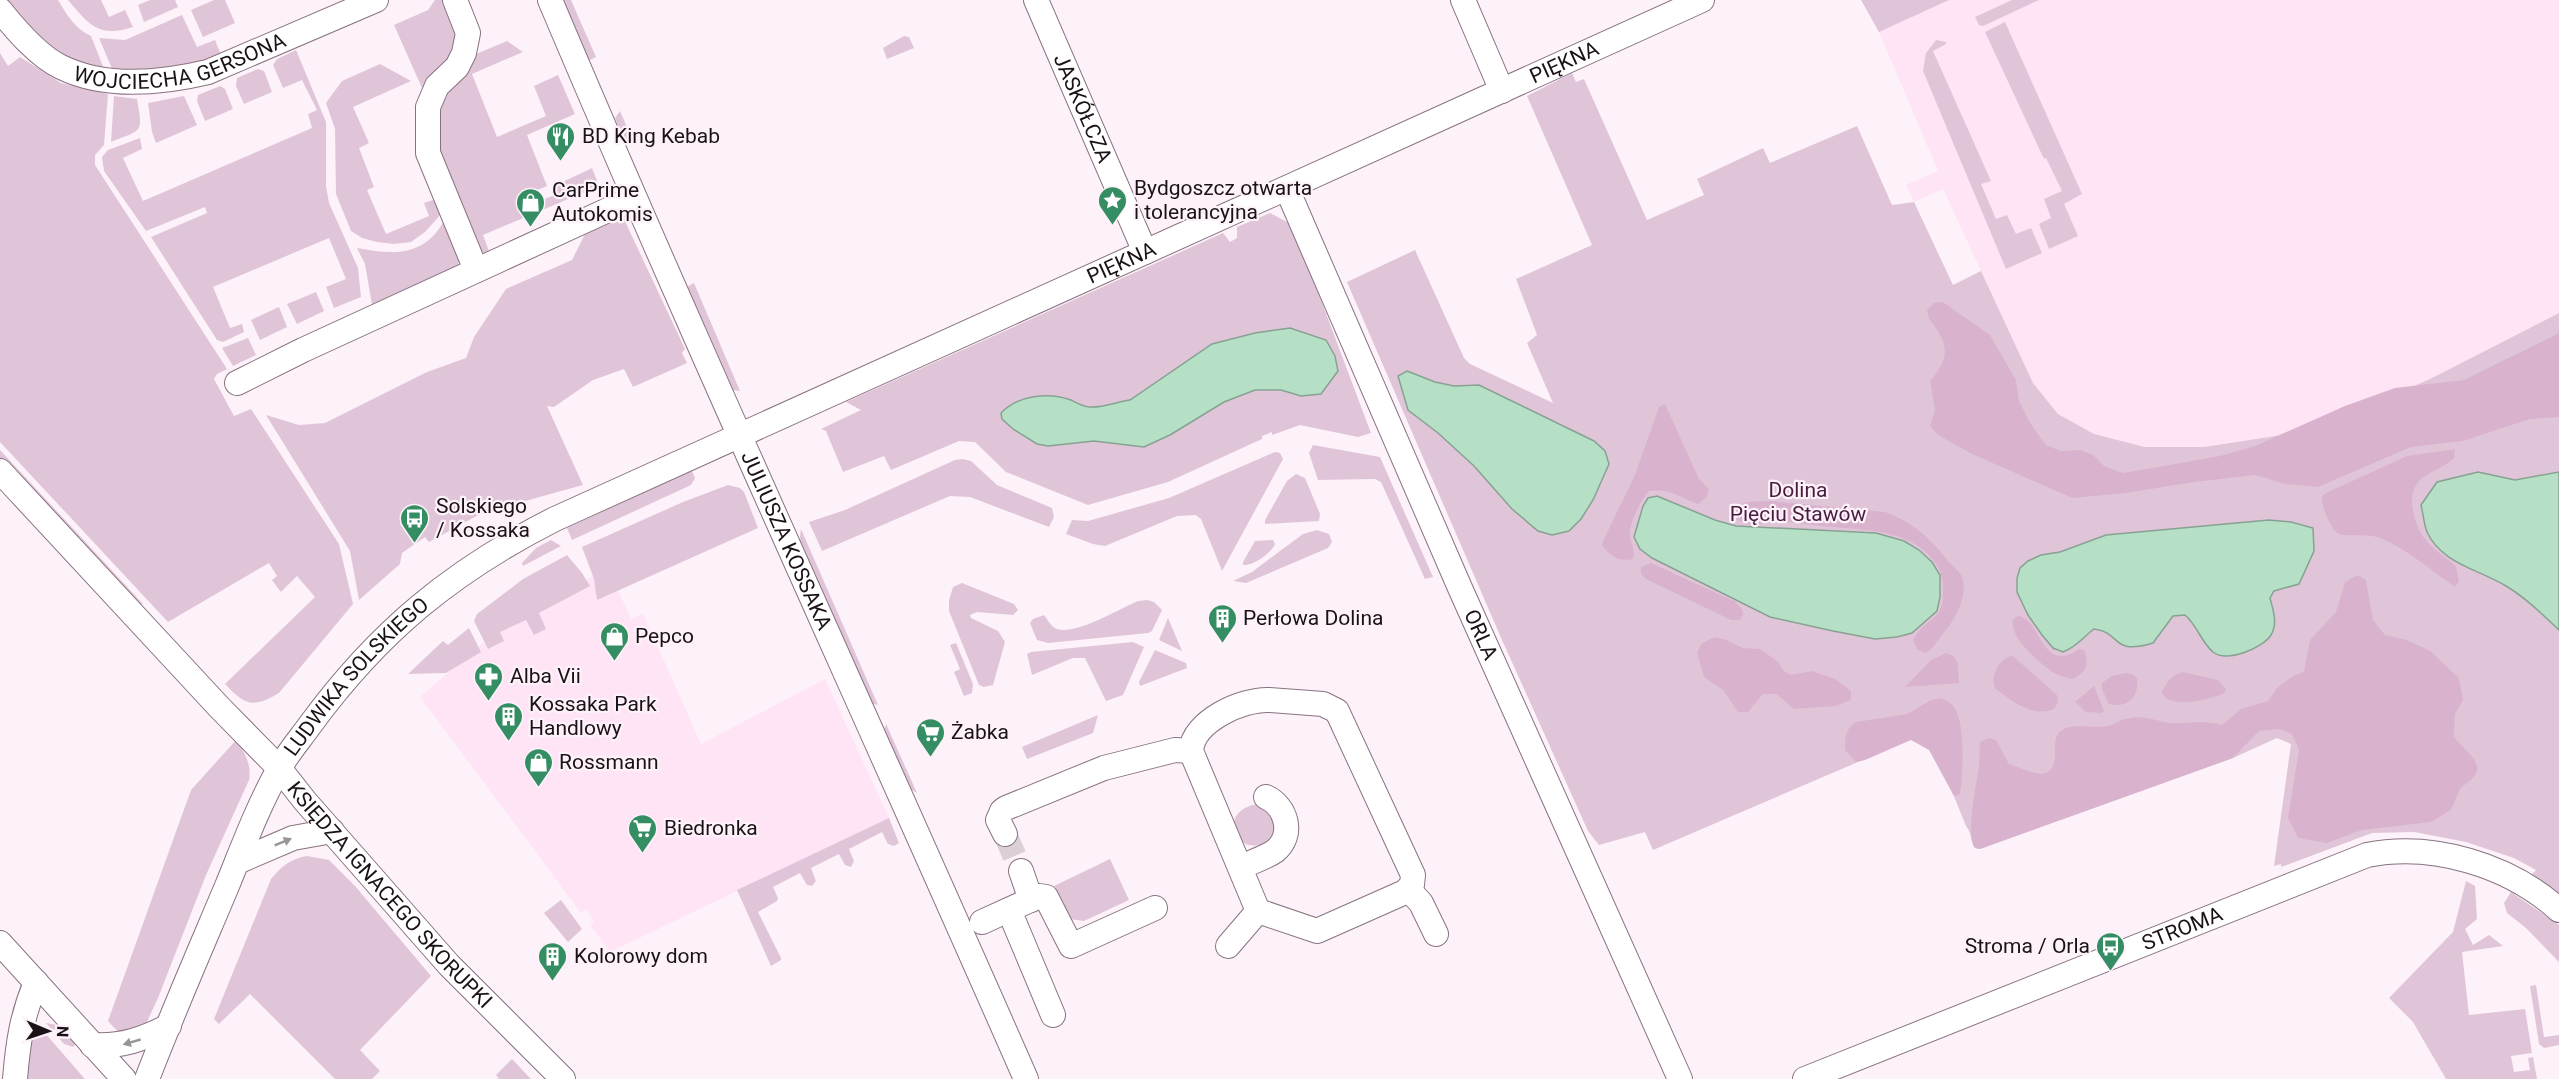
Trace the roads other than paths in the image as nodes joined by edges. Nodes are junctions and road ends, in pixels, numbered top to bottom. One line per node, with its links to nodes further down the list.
1 (376, 0): 7 (street, WOJCIECHA GERSONA)
2 (455, 0): 12 (street)
3 (550, 0): 10 (street, JULIUSZA KOSSAKA)
4 (1036, 0): 11 (street, JASKÓŁCZA)
5 (1463, 0): 8 (street)
6 (1702, 0): 8 (street, PIĘKNA)
7 (0, 10)
8 (1502, 91): 9 (street, PIĘKNA)
9 (1287, 189): 11 (street, PIĘKNA); 44 (street, ORLA)
10 (634, 198): 12 (street); 14 (street, JULIUSZA KOSSAKA)
11 (1145, 252): 14 (street, PIĘKNA)
12 (476, 270): 13 (street)
13 (237, 383)
14 (738, 436): 17 (street, LUDWIKA SOLSKIEGO); 43 (street, JULIUSZA KOSSAKA)
15 (0, 471): 17 (street, KSIĘDZA IGNACEGO SKORUPKI)
16 (1191, 751): 20 (street); 22 (street); 24 (street)
17 (279, 768): 19 (street, KSIĘDZA IGNACEGO SKORUPKI); 21 (street, LUDWIKA SOLSKIEGO)
18 (1266, 797): 22 (street)
19 (332, 831): 21 (street, one-way to 19); 42 (street, KSIĘDZA IGNACEGO SKORUPKI)
20 (1005, 834)
21 (237, 862): 36 (street, LUDWIKA SOLSKIEGO)
22 (1240, 867): 29 (street)
23 (1021, 872): 25 (street)
24 (1408, 889): 29 (street); 31 (street)
25 (1031, 900): 26 (street); 27 (street)
26 (1155, 908)
27 (1009, 910): 30 (street); 35 (street)
28 (2559, 910): 45 (street, STROMA)
29 (1258, 912): 33 (street)
30 (982, 922)
31 (1436, 934)
32 (0, 943): 34 (street)
33 (1228, 946)
34 (36, 981): 37 (street); 38 (street)
35 (1053, 1015)
36 (169, 1026): 38 (street, one-way to 38); 41 (street, LUDWIKA SOLSKIEGO)
37 (9, 1035): 39 (street)
38 (92, 1045): 40 (street)
39 (15, 1079)
40 (124, 1079)
41 (147, 1079)
42 (563, 1079)
43 (1026, 1079)
44 (1680, 1079)
45 (1805, 1079)

